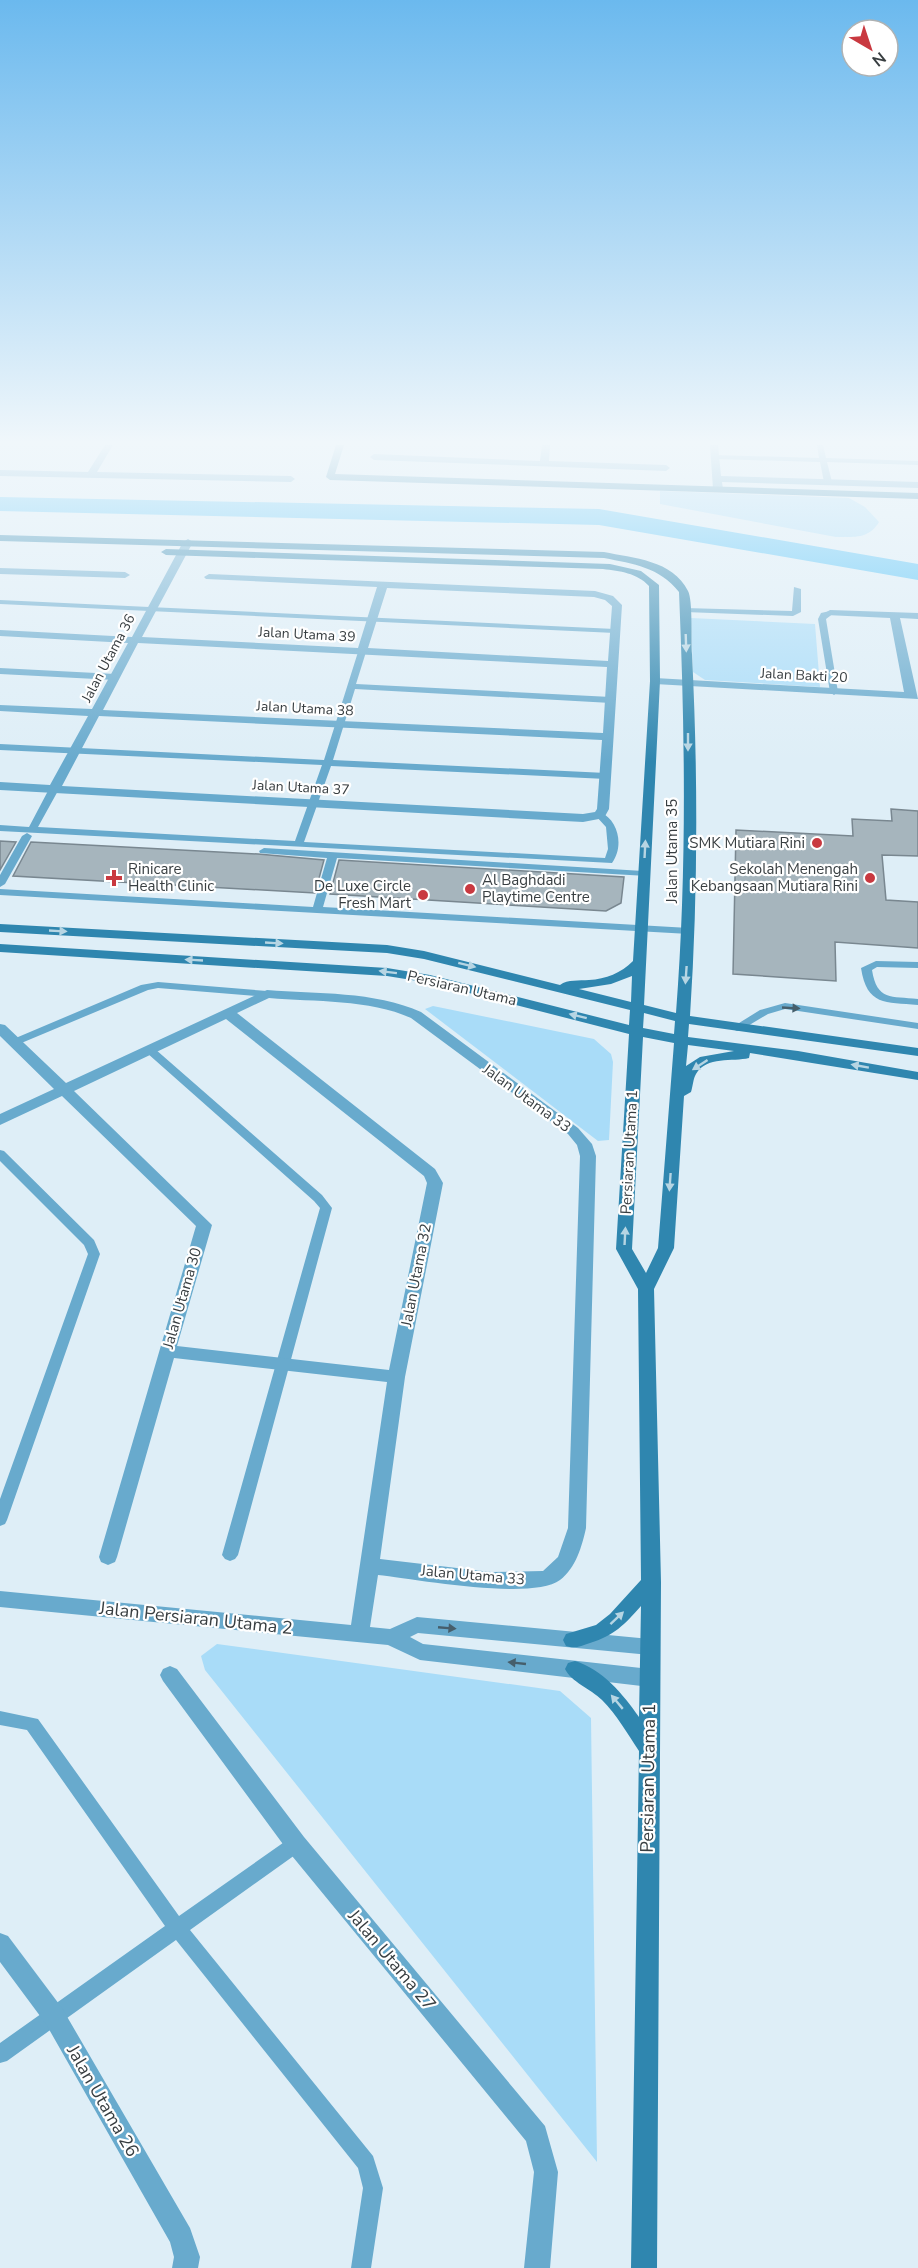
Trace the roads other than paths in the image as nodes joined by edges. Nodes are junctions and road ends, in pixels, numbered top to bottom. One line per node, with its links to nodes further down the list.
1 (129, 551): 3 (street)
2 (392, 551): 4 (street)
3 (182, 552): 4 (street); 11 (street, Jalan Utama 36)
4 (604, 560): 12 (street, Jalan Utama 35); 24 (street, Jalan Utama 35)
5 (0, 571): 6 (street)
6 (125, 574)
7 (209, 577): 8 (street)
8 (383, 585): 16 (street); 17 (street)
9 (797, 589): 12 (lane)
10 (0, 602): 11 (lane)
11 (152, 608): 16 (lane); 19 (street, Jalan Utama 36)
12 (685, 610): 25 (street, Jalan Utama 35, one-way to 25)
13 (830, 613): 14 (street); 27 (lane)
14 (894, 614): 15 (street); 28 (street)
15 (918, 616)
16 (372, 620): 17 (lane); 20 (street)
17 (615, 631): 21 (street)
18 (0, 633): 19 (street, Jalan Utama 39)
19 (135, 640): 20 (street, Jalan Utama 39); 23 (street, Jalan Utama 36)
20 (362, 652): 21 (street, Jalan Utama 39); 26 (lane)
21 (613, 664): 29 (street)
22 (0, 670): 23 (lane)
23 (115, 677): 31 (street, Jalan Utama 36)
24 (655, 681): 25 (street); 47 (street, Jalan Utama 35, one-way to 24)
25 (687, 683): 27 (street, Jalan Bakti 20); 53 (street, Jalan Utama 35, one-way to 53)
26 (351, 686): 29 (lane); 32 (lane)
27 (834, 692): 28 (street, Jalan Bakti 20)
28 (914, 696)
29 (610, 700): 33 (street)
30 (0, 708): 31 (street, Jalan Utama 38)
31 (95, 713): 32 (street, Jalan Utama 38); 35 (street, Jalan Utama 36)
32 (339, 725): 33 (street, Jalan Utama 38); 36 (lane)
33 (608, 737): 37 (street)
34 (0, 747): 35 (lane)
35 (74, 752): 36 (lane); 39 (street, Jalan Utama 36)
36 (327, 763): 37 (lane); 40 (lane)
37 (606, 776): 41 (street)
38 (0, 786): 39 (street, Jalan Utama 37)
39 (54, 789): 40 (street, Jalan Utama 37); 43 (lane)
40 (315, 802): 41 (street, Jalan Utama 37); 45 (lane)
41 (600, 815): 45 (lane)
42 (0, 828): 43 (lane)
43 (30, 833): 44 (lane); 45 (lane); 46 (lane); 48 (lane)
44 (0, 835)
45 (298, 845)
46 (333, 855): 47 (lane); 50 (lane)
47 (643, 874): 52 (street, Jalan Utama 35)
48 (0, 884)
49 (0, 892): 50 (lane)
50 (317, 909): 52 (lane)
51 (0, 928): 57 (street, Persiaran Utama, one-way to 57)
52 (640, 928): 53 (lane); 55 (street, Jalan Utama 35)
53 (689, 931): 62 (street, Jalan Utama 35, one-way to 62)
54 (0, 948): 66 (street, Persiaran Utama, one-way to 54)
55 (639, 963): 57 (street); 60 (street, Jalan Utama 35)
56 (918, 965): 59 (lane)
57 (543, 984): 60 (street, Persiaran Utama)
58 (267, 994): 61 (street); 68 (lane, Jalan Utama 33); 84 (street, Jalan Utama 33)
59 (918, 1002)
60 (636, 1009): 62 (street, Persiaran Utama); 66 (street, Persiaran Utama 1)
61 (228, 1013): 69 (street); 80 (street, Jalan Utama 32)
62 (683, 1019): 65 (street, Persiaran Utama); 67 (street, Persiaran Utama 1)
63 (918, 1026): 65 (lane, one-way to 63)
64 (0, 1028): 68 (street, Jalan Utama 30)
65 (737, 1028): 70 (street, Persiaran Utama)
66 (635, 1031): 67 (street, Persiaran Utama); 77 (street, Persiaran Utama 1, one-way to 66)
67 (681, 1040): 71 (street, Persiaran Utama); 75 (street, Persiaran Utama 1)
68 (15, 1042): 73 (street, Jalan Utama 30)
69 (151, 1051): 73 (street); 79 (lane)
70 (918, 1052)
71 (798, 1055): 72 (street, Persiaran Utama, one-way to 71); 75 (street, one-way to 75)
72 (918, 1076)
73 (65, 1090): 74 (street); 78 (street, Jalan Utama 30)
74 (0, 1120)
75 (673, 1144): 77 (street, Persiaran Utama 1, one-way to 77)
76 (0, 1154): 81 (lane)
77 (646, 1289): 85 (street, Persiaran Utama 1)
78 (167, 1351): 79 (street); 83 (street, Jalan Utama 30)
79 (281, 1364): 80 (street); 82 (lane)
80 (396, 1377): 84 (street, Jalan Utama 32)
81 (0, 1520)
82 (230, 1555)
83 (108, 1557)
84 (370, 1566): 87 (street, Jalan Utama 32)
85 (651, 1582): 89 (street, one-way to 85); 90 (street, Persiaran Utama 1)
86 (0, 1599): 87 (street, Jalan Persiaran Utama 2)
87 (359, 1633): 88 (street, Jalan Persiaran Utama 2)
88 (392, 1637): 89 (street, one-way to 89); 91 (street, Jalan Persiaran Utama 2, one-way to 88)
89 (573, 1640): 90 (street)
90 (650, 1647): 93 (street, Persiaran Utama 1)
91 (575, 1670): 93 (street, Jalan Persiaran Utama 2); 95 (street, one-way to 91)
92 (170, 1675): 96 (street, Jalan Utama 27)
93 (650, 1678): 95 (street, Persiaran Utama 1)
94 (0, 1718): 97 (lane)
95 (648, 1747): 104 (street, Persiaran Utama 1)
96 (296, 1844): 97 (lane); 103 (street, Jalan Utama 27)
97 (178, 1929): 99 (lane); 102 (lane)
98 (0, 1944): 99 (street, Jalan Utama 26)
99 (54, 2016): 100 (lane); 101 (street, Jalan Utama 26)
100 (0, 2054)
101 (185, 2268)
102 (361, 2268)
103 (537, 2268)
104 (644, 2268)

